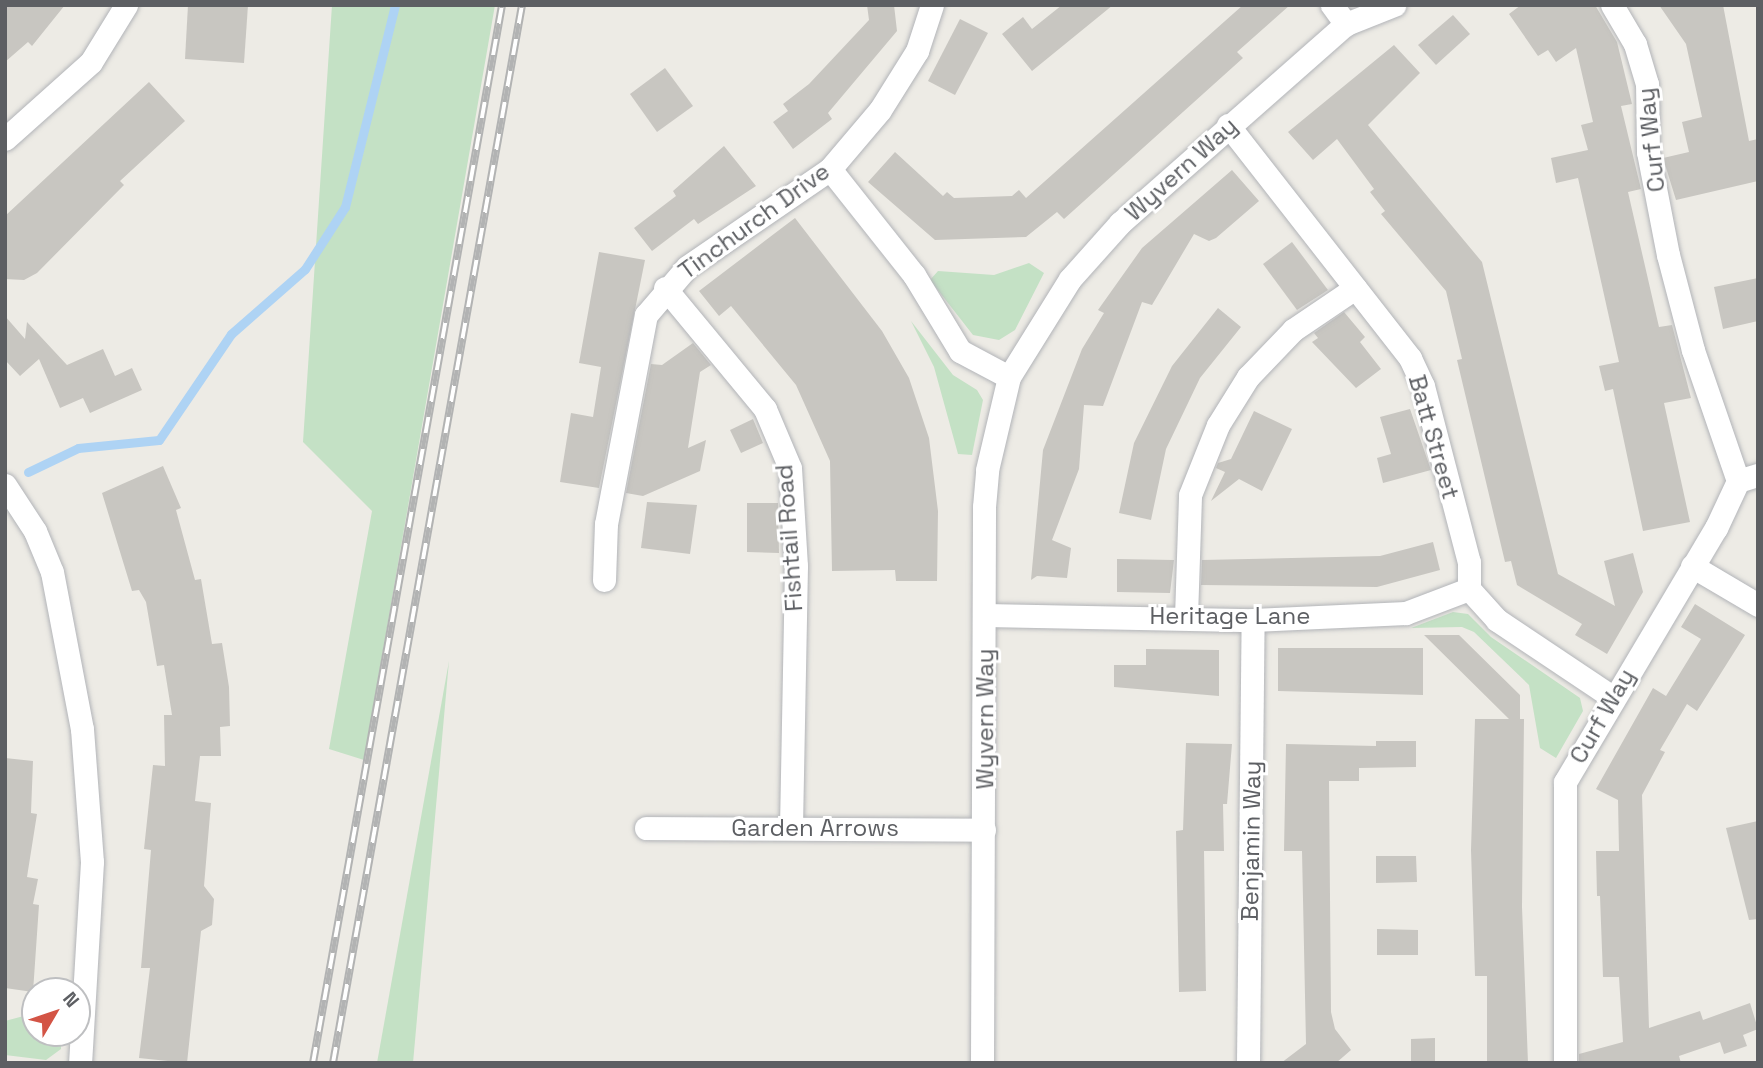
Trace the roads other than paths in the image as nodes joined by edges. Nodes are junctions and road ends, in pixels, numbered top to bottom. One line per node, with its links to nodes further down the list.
1 (126, 5): 8 (street)
2 (932, 5): 9 (street, Tinchurch Drive)
3 (1332, 5): 6 (street)
4 (1394, 5): 6 (street, Wyvern Way)
5 (1612, 5): 13 (street, Curf Way)
6 (1346, 24): 7 (street, Wyvern Way)
7 (1228, 125): 11 (street, Batt Street); 12 (street, Wyvern Way)
8 (5, 139)
9 (830, 169): 10 (street, Tinchurch Drive); 12 (street)
10 (665, 288): 16 (street, Tinchurch Drive); 24 (street, Fishtail Road)
11 (1356, 288): 17 (street, Batt Street); 20 (street)
12 (1009, 377): 19 (street, Wyvern Way)
13 (1748, 478): 15 (street, Curf Way)
14 (7, 487): 26 (street)
15 (1692, 566): 18 (street); 22 (street, Curf Way)
16 (604, 580)
17 (1469, 589): 21 (street, Heritage Lane); 22 (street)
18 (1758, 605)
19 (985, 615): 20 (street, Heritage Lane); 25 (street, Wyvern Way)
20 (1186, 617): 21 (street, Heritage Lane)
21 (1254, 620): 28 (street, Benjamin Way)
22 (1612, 697): 29 (street, Curf Way)
23 (646, 828): 24 (street, Garden Arrows)
24 (791, 828): 25 (street, Garden Arrows)
25 (984, 830): 27 (street, Wyvern Way)
26 (80, 1063)
27 (982, 1063)
28 (1248, 1063)
29 (1564, 1063)

